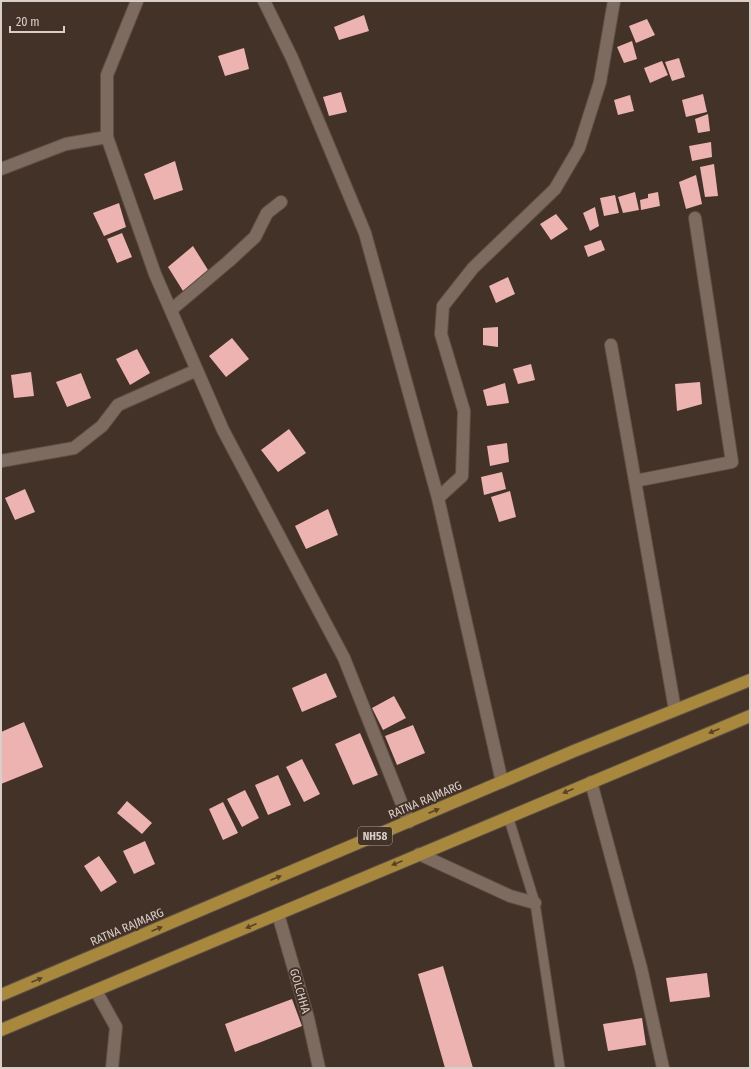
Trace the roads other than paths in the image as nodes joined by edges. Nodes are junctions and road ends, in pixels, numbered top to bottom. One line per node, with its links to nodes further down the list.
1 (137, 1): 4 (street)
2 (264, 1): 13 (street)
3 (614, 1): 13 (street)
4 (107, 137): 5 (street); 8 (street)
5 (1, 169)
6 (281, 202): 8 (street)
7 (695, 218): 12 (street)
8 (171, 310): 10 (street)
9 (611, 345): 12 (street)
10 (197, 370): 11 (street); 20 (street)
11 (1, 461)
12 (635, 481): 15 (street)
13 (438, 498): 17 (street)
14 (750, 680): 15 (highway, RATNA RAJMARG / NH58)
15 (675, 710): 17 (highway, RATNA RAJMARG / NH58)
16 (750, 716): 18 (highway, one-way to 18)
17 (502, 782): 20 (highway, RATNA RAJMARG / NH58, one-way to 17)
18 (591, 782): 19 (highway, one-way to 19); 30 (street)
19 (508, 816): 21 (highway); 22 (lane)
20 (409, 822): 25 (highway, RATNA RAJMARG / NH58, one-way to 20)
21 (420, 854): 22 (street); 23 (highway, one-way to 23)
22 (535, 903): 29 (lane)
23 (278, 914): 24 (highway, one-way to 24); 28 (street, GOLCHHA)
24 (96, 991): 26 (highway); 27 (street)
25 (1, 995)
26 (1, 1030)
27 (112, 1068)
28 (319, 1068)
29 (560, 1068)
30 (663, 1068)

